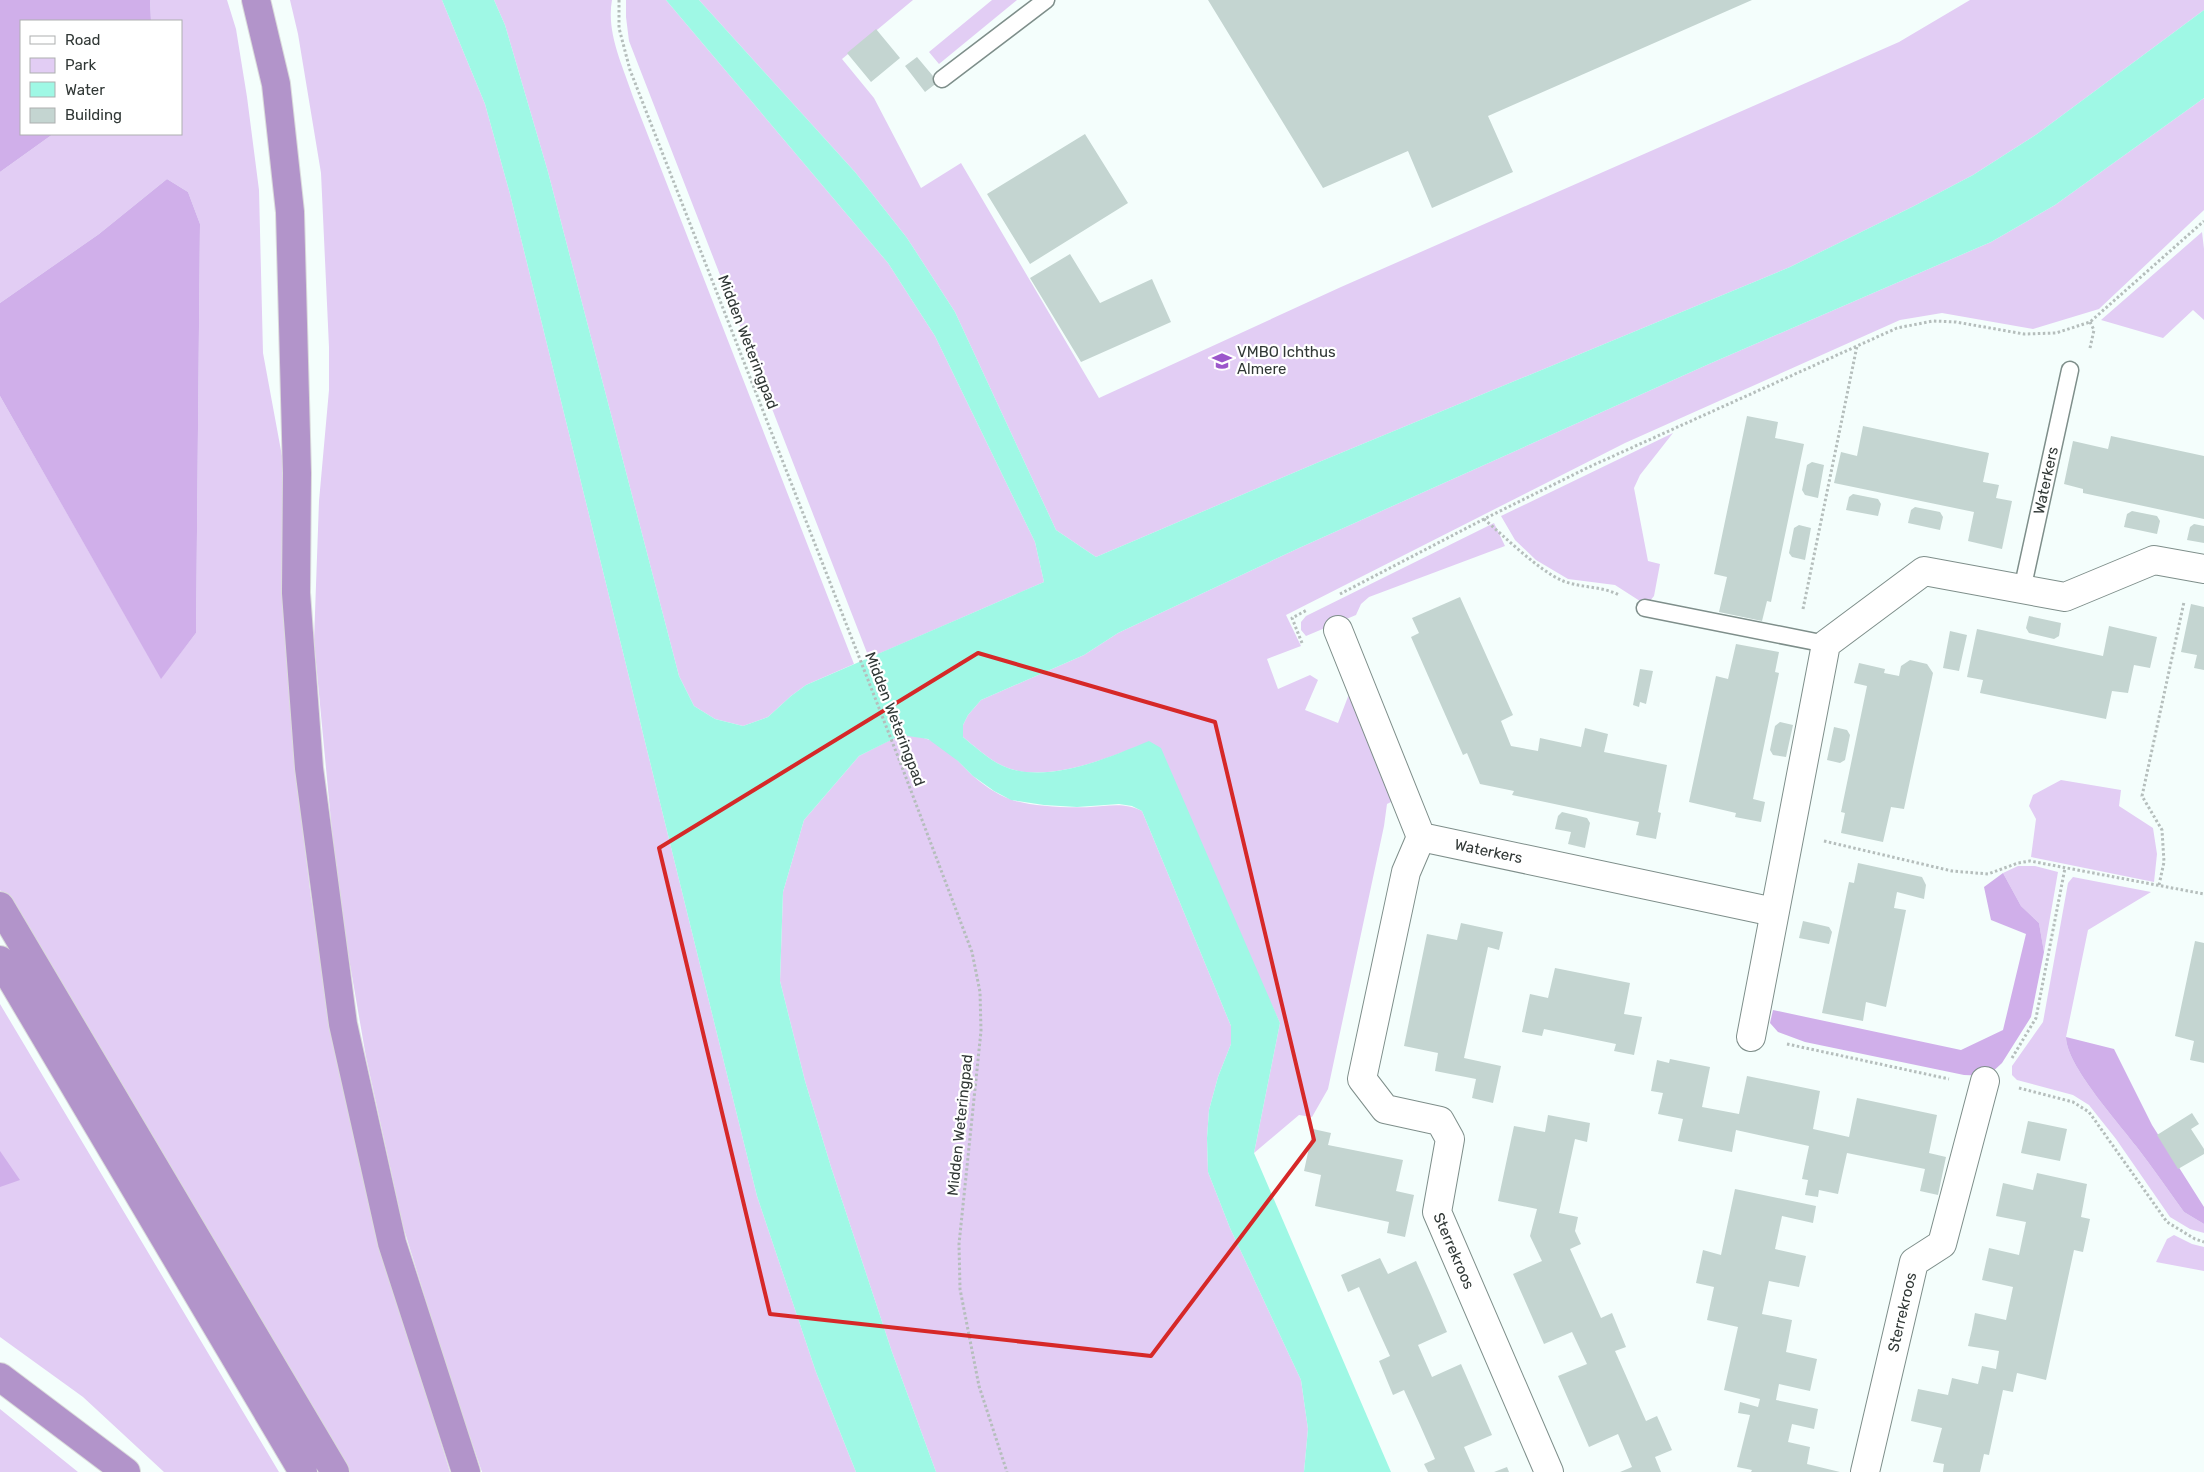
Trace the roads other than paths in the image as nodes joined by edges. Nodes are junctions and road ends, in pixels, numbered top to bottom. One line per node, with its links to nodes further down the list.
1 (256, 0): 20 (highway)
2 (1046, 0): 3 (lane)
3 (942, 79)
4 (2070, 370): 6 (lane, Waterkers)
5 (2198, 568): 6 (street)
6 (2022, 590): 9 (street)
7 (1646, 608): 9 (lane)
8 (1338, 630): 10 (street)
9 (1826, 644): 12 (street)
10 (1420, 837): 12 (street, Waterkers); 21 (street, Sterrekroos)
11 (0, 906): 19 (highway)
12 (1774, 912): 14 (street)
13 (0, 960): 18 (highway)
14 (1751, 1037)
15 (1991, 1081): 22 (street, Sterrekroos)
16 (0, 1377): 17 (highway)
17 (126, 1472)
18 (303, 1472)
19 (335, 1472)
20 (466, 1472)
21 (1549, 1472)
22 (1865, 1472)

